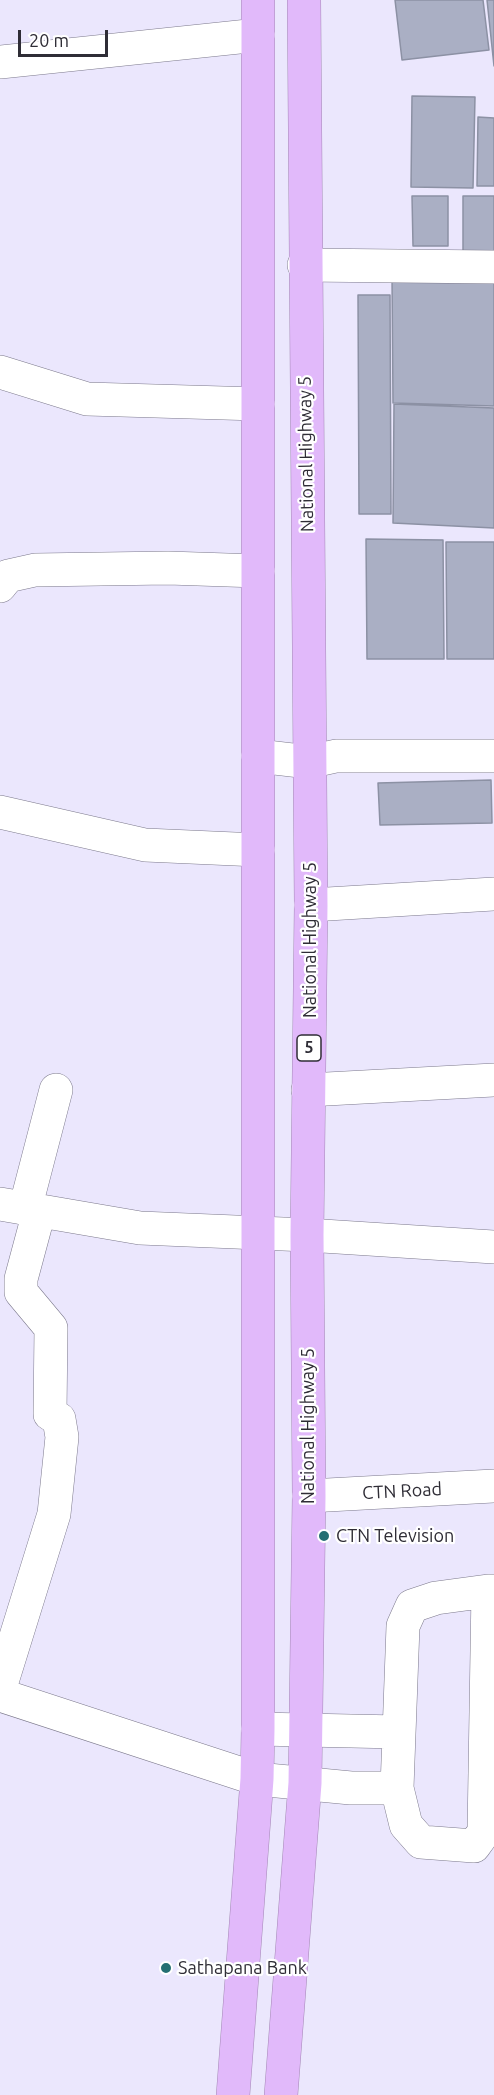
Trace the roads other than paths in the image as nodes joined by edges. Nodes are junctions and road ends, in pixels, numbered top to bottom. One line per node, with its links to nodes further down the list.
1 (258, 0): 3 (highway)
2 (304, 0): 5 (highway, National Highway 5 / 5)
3 (258, 35): 4 (street); 8 (highway)
4 (0, 62)
5 (304, 265): 6 (street); 13 (highway, National Highway 5 / 5)
6 (494, 267)
7 (0, 372): 8 (street)
8 (258, 404): 9 (highway)
9 (258, 572): 10 (street); 11 (highway)
10 (0, 586)
11 (258, 756): 13 (street); 15 (highway)
12 (494, 756): 13 (street)
13 (309, 762): 17 (highway, National Highway 5 / 5)
14 (0, 812): 15 (street)
15 (258, 850): 22 (highway)
16 (494, 894): 17 (street)
17 (311, 905): 20 (highway, National Highway 5 / 5)
18 (494, 1080): 20 (street)
19 (56, 1090): 21 (street)
20 (308, 1090): 23 (highway, National Highway 5 / 5)
21 (21, 1208): 22 (street); 28 (street)
22 (259, 1234): 23 (street); 30 (highway)
23 (307, 1234): 24 (street); 26 (highway, National Highway 5 / 5)
24 (494, 1247)
25 (494, 1486): 26 (street, CTN Road)
26 (309, 1496): 31 (highway, National Highway 5 / 5)
27 (491, 1591): 32 (street); 35 (street)
28 (0, 1688)
29 (0, 1695): 33 (street)
30 (258, 1729): 31 (street); 33 (highway)
31 (304, 1732): 32 (street); 34 (highway, National Highway 5 / 5)
32 (398, 1732): 35 (street)
33 (257, 1779): 34 (street); 36 (highway)
34 (305, 1783): 35 (street); 37 (highway, National Highway 5 / 5)
35 (397, 1788)
36 (233, 2095)
37 (281, 2095)

